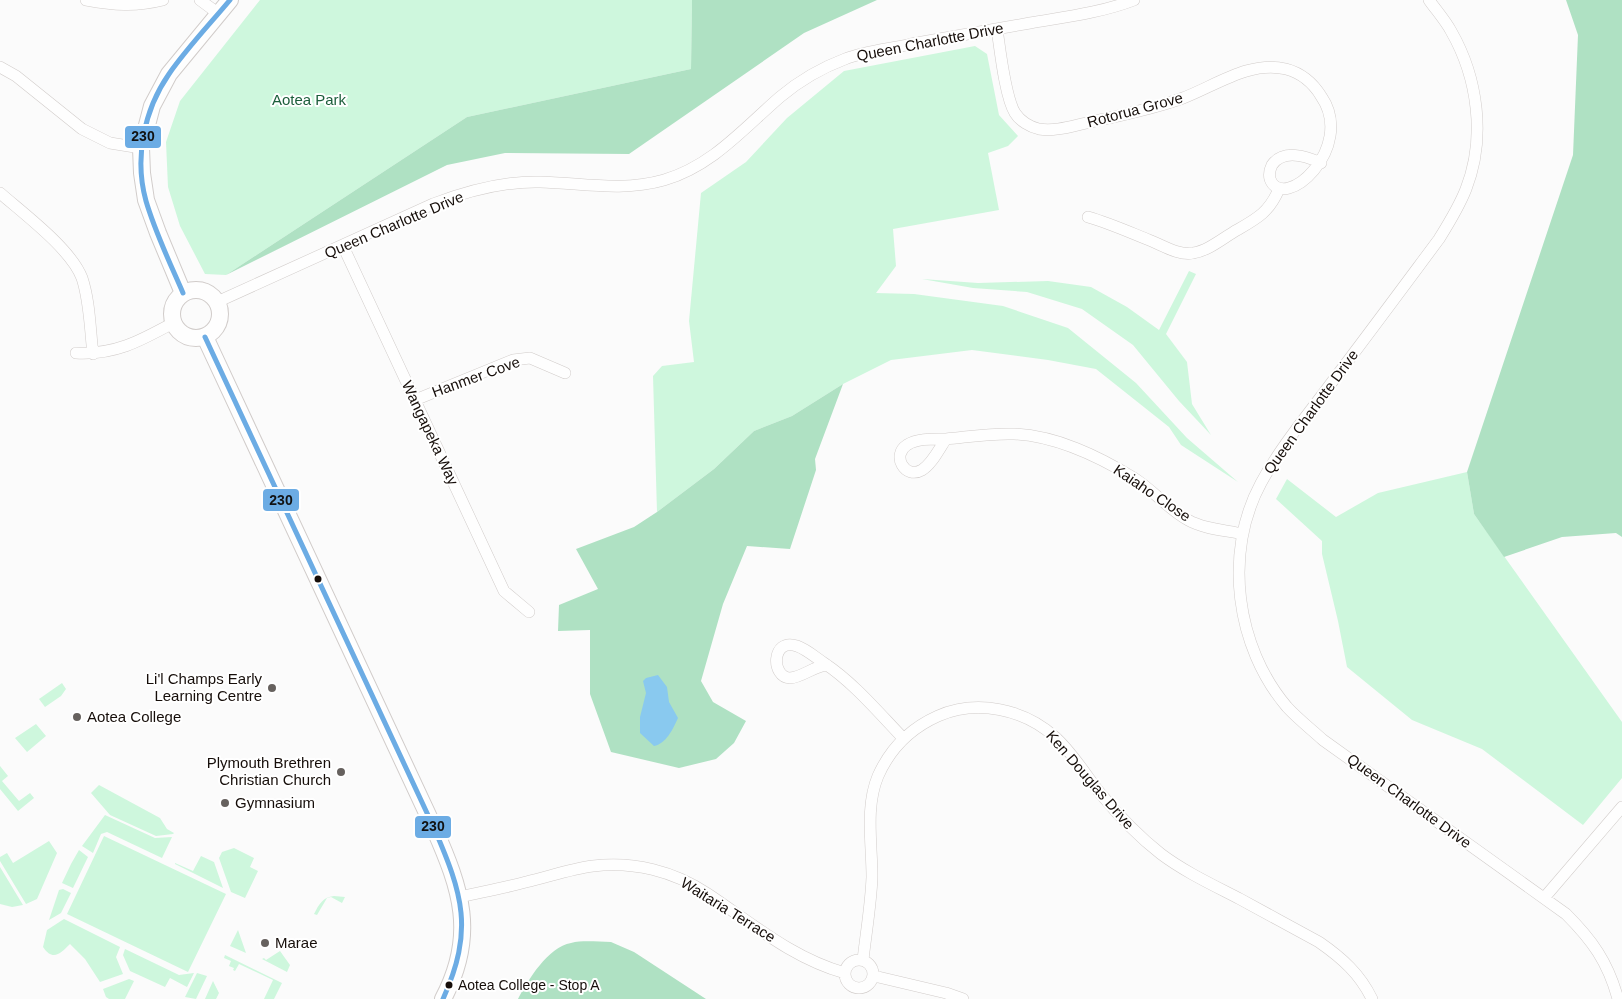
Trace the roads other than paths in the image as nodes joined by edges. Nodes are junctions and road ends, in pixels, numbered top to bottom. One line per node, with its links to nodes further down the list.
1 (86, 0): 2 (street)
2 (163, 0)
3 (200, 0): 7 (street)
4 (230, 0): 7 (street)
5 (1134, 0): 8 (street, Queen Charlotte Drive)
6 (1429, 0): 25 (street, Queen Charlotte Drive)
7 (219, 14): 10 (street)
8 (997, 28): 11 (street, Rotorua Grove); 15 (street, Queen Charlotte Drive)
9 (0, 67): 10 (street)
10 (141, 148): 16 (street)
11 (1321, 162): 12 (street, Rotorua Grove); 12 (street)
12 (1279, 189): 14 (street)
13 (0, 193): 21 (street)
14 (1088, 217)
15 (343, 246): 17 (street, Queen Charlotte Drive); 23 (street, Wangapeka Way)
16 (183, 293): 17 (street); 18 (street)
17 (217, 302): 19 (street)
18 (173, 323): 19 (street); 21 (street)
19 (204, 337): 30 (street)
20 (76, 354): 21 (street)
21 (93, 354)
22 (565, 373): 23 (street, Hanmer Cove)
23 (415, 400): 26 (street, Wangapeka Way)
24 (946, 439): 25 (street, Kaiaho Close)
25 (1243, 534): 31 (street, Queen Charlotte Drive)
26 (529, 612)
27 (827, 665): 28 (street)
28 (903, 738): 32 (street, Ken Douglas Drive); 38 (street, Ken Douglas Drive)
29 (1622, 807): 31 (street)
30 (460, 897): 33 (street, Waitaria Terrace); 36 (street)
31 (1544, 898): 39 (street, Queen Charlotte Drive)
32 (863, 960): 33 (street); 34 (street)
33 (845, 973): 35 (street)
34 (874, 976): 35 (street); 37 (street)
35 (857, 994)
36 (443, 999)
37 (963, 999)
38 (1372, 999)
39 (1618, 999)

